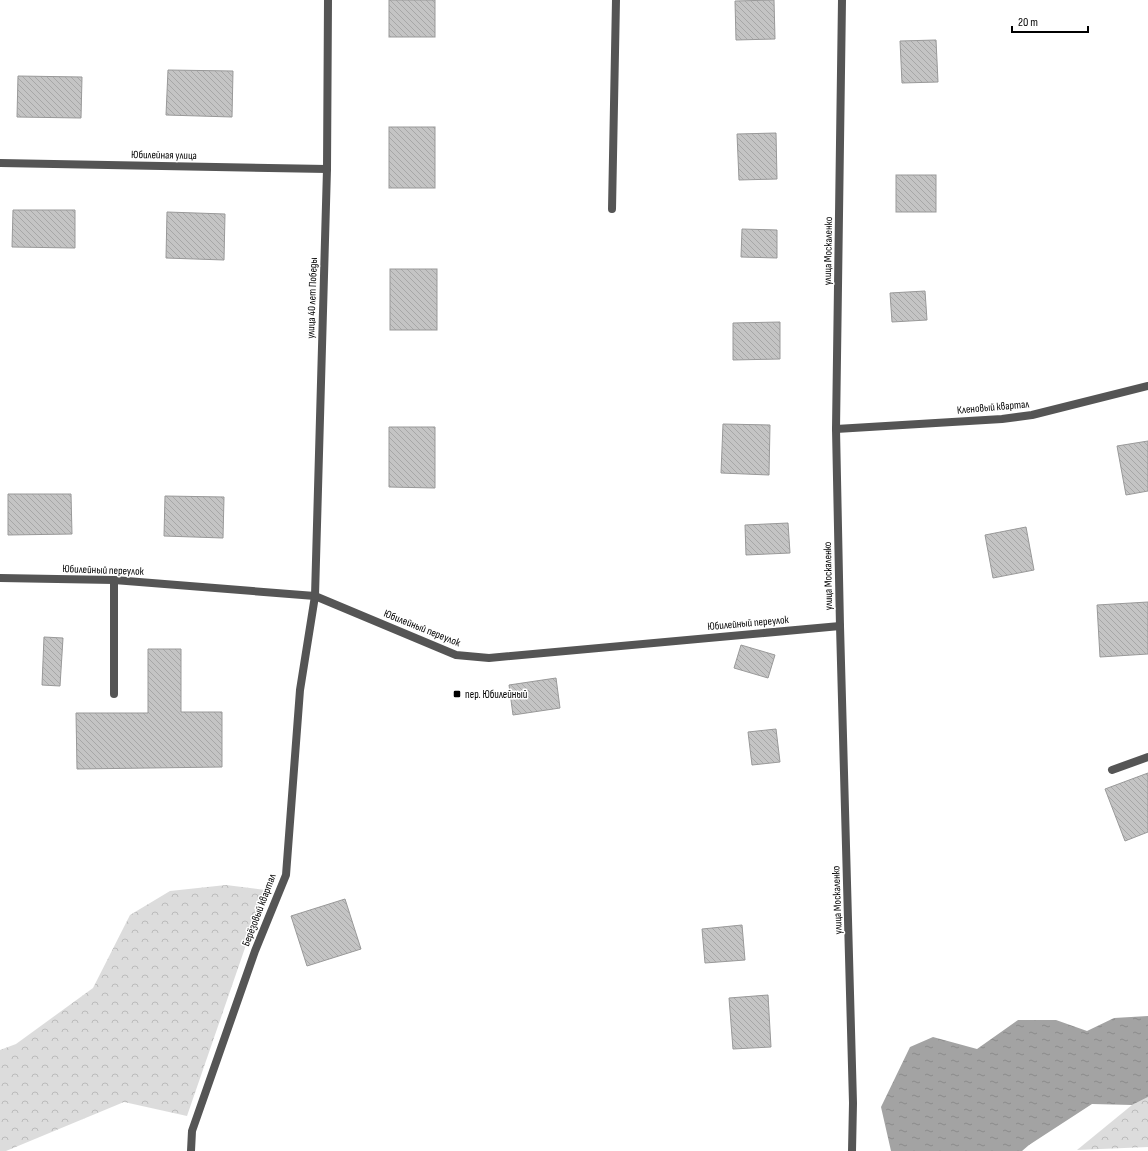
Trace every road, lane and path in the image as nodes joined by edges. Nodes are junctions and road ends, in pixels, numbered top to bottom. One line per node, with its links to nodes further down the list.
1 (328, 0): 5 (street, улица 40 лет Победы)
2 (616, 0): 6 (street)
3 (842, 0): 8 (street, улица Москаленко)
4 (0, 163): 5 (street, Юбилейная улица)
5 (327, 169): 11 (street, улица 40 лет Победы)
6 (612, 209)
7 (1148, 386): 8 (street, Кленовый квартал)
8 (836, 429): 12 (street, улица Москаленко)
9 (0, 578): 10 (street, Юбилейный переулок)
10 (114, 580): 11 (street, Юбилейный переулок); 13 (street)
11 (316, 596): 12 (street, Юбилейный переулок); 16 (street, Берёзовый квартал)
12 (840, 626): 17 (street, улица Москаленко)
13 (114, 694)
14 (1148, 757): 15 (street)
15 (1112, 770)
16 (191, 1151)
17 (852, 1151)

